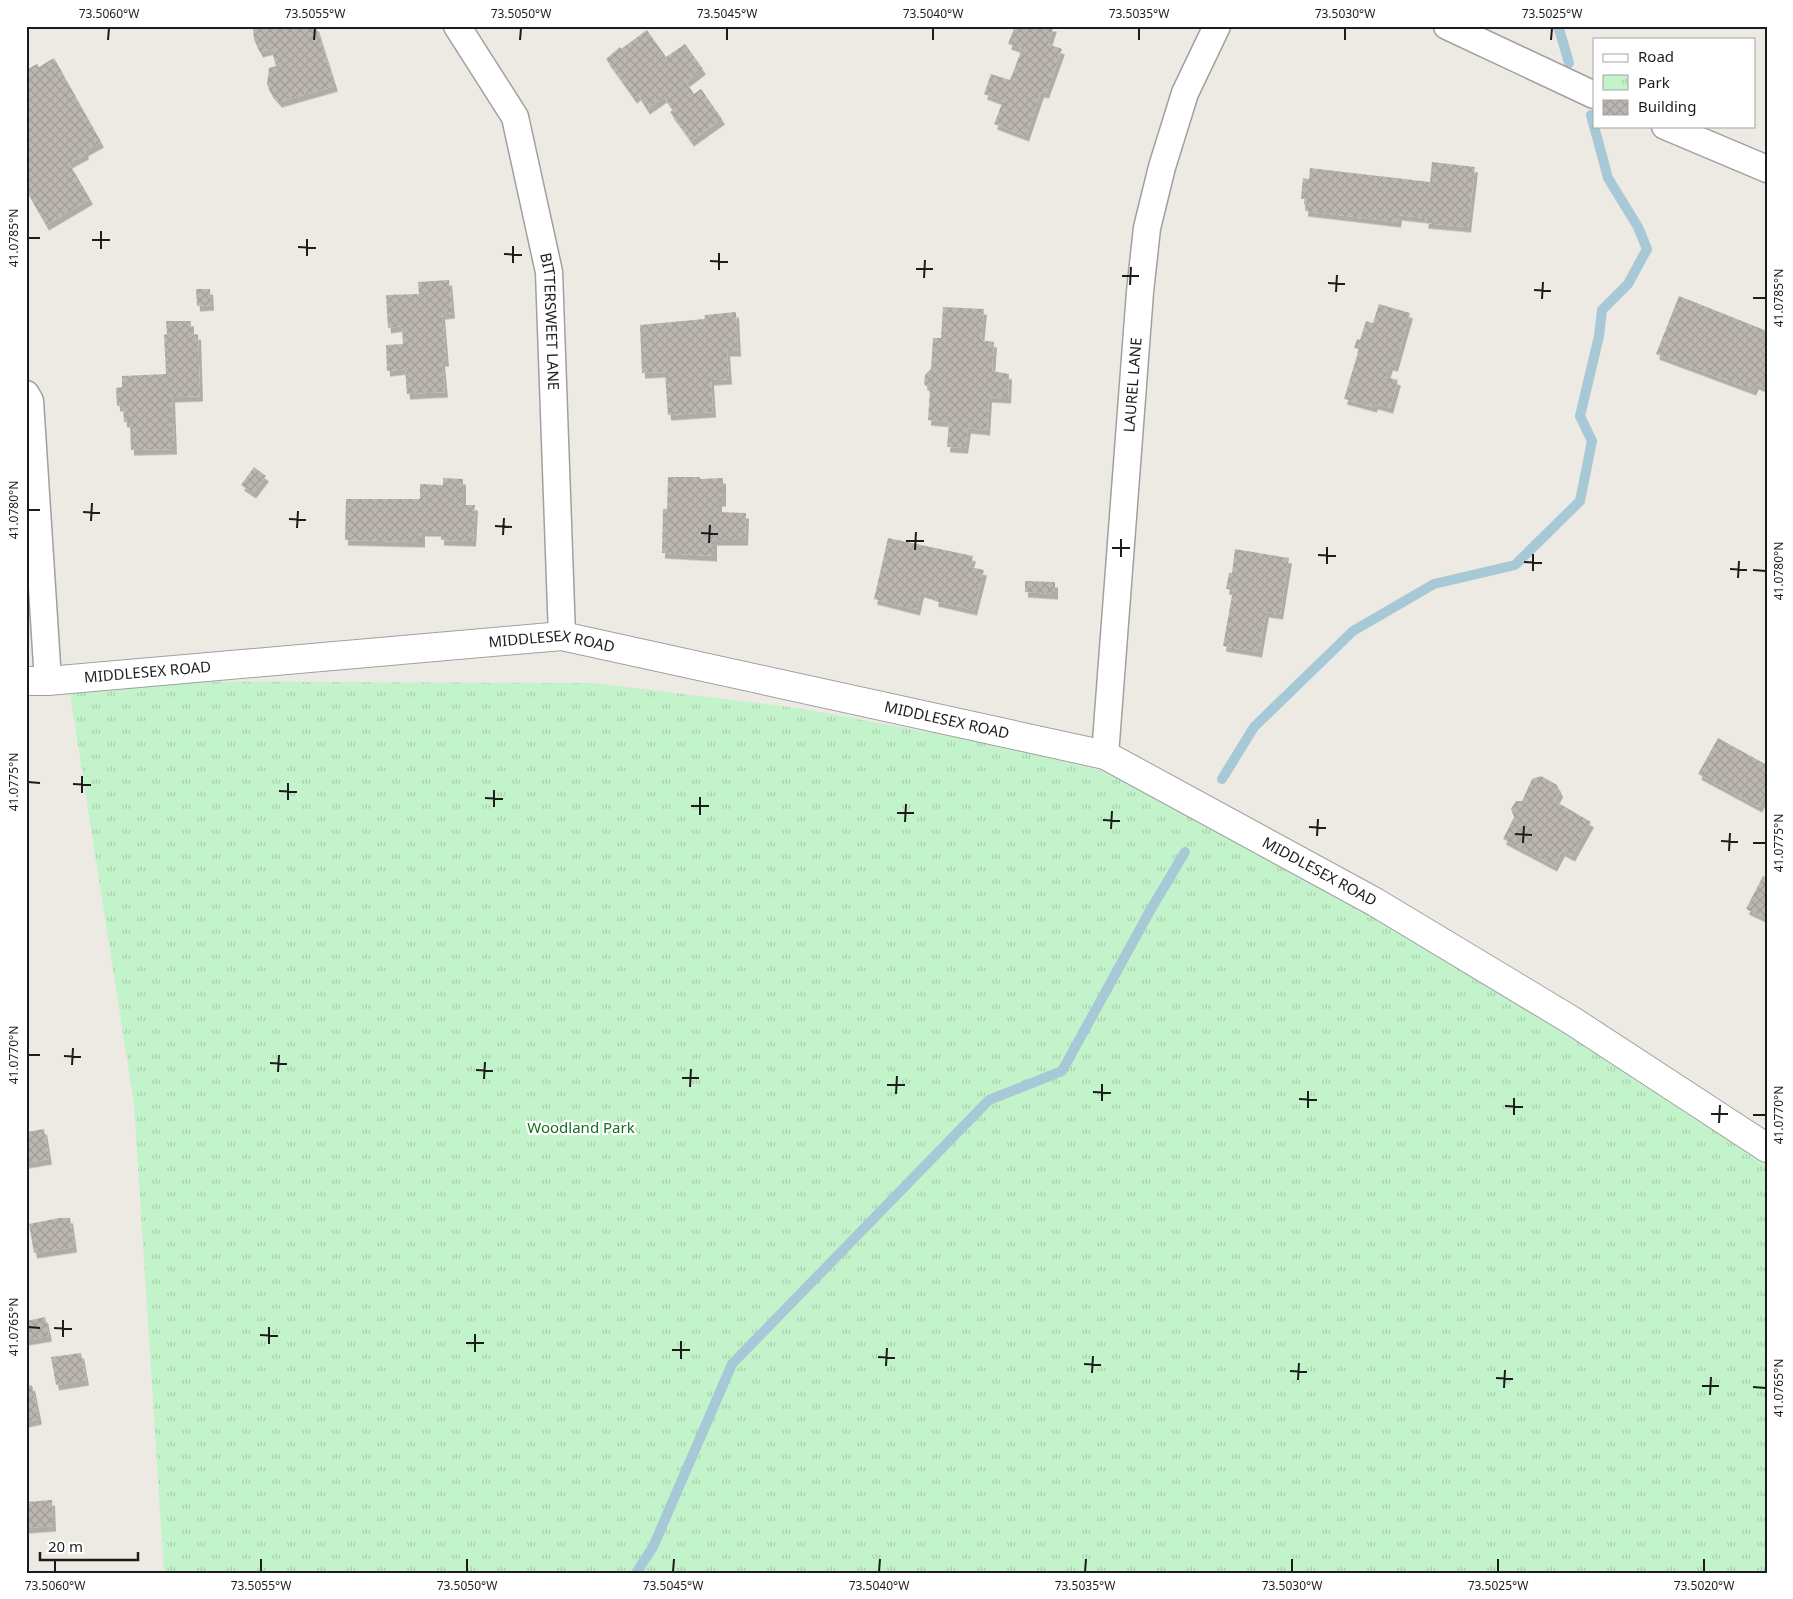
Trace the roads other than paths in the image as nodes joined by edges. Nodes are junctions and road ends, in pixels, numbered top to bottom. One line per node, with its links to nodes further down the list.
1 (457, 26): 8 (street, BITTERSWEET LANE)
2 (1216, 26): 10 (street, LAUREL LANE)
3 (1447, 26): 4 (street)
4 (1593, 95)
5 (1670, 128): 6 (street)
6 (1767, 169)
7 (26, 394): 9 (street)
8 (562, 636): 9 (street, MIDDLESEX ROAD); 10 (street, MIDDLESEX ROAD)
9 (37, 681)
10 (1105, 755): 11 (street, MIDDLESEX ROAD)
11 (1767, 1148)

